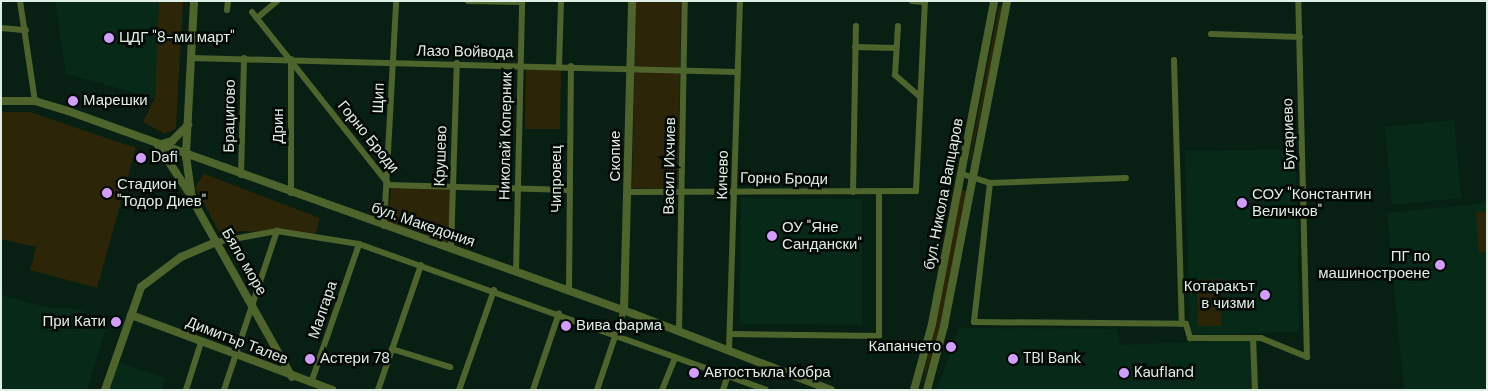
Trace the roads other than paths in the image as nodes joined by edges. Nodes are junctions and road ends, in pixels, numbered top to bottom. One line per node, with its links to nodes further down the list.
1 (20, 1): 22 (street)
2 (194, 1): 27 (street, Бяло море)
3 (228, 1): 16 (street)
4 (277, 1): 18 (street)
5 (396, 1): 32 (street, Щип)
6 (468, 1): 15 (street)
7 (562, 1): 34 (street)
8 (632, 1): 36 (street, Скопие)
9 (685, 1): 37 (street, Васил Ихчиев)
10 (740, 1): 38 (street, Кичево)
11 (912, 1): 39 (street)
12 (994, 1): 46 (street, бул. Никола Вапцаров)
13 (1007, 1): 48 (street, бул. Никола Вапцаров)
14 (1298, 1): 24 (street, Бугариево)
15 (522, 2): 33 (street, Николай Коперник)
16 (227, 10)
17 (252, 12): 18 (street, Горно Броди)
18 (257, 18): 29 (street, Горно Броди)
19 (856, 26): 25 (street)
20 (898, 26): 26 (street)
21 (1, 28): 22 (street)
22 (26, 30): 41 (street)
23 (1211, 34): 24 (street)
24 (1300, 37): 80 (street, Бугариево)
25 (855, 47): 26 (street); 57 (street)
26 (896, 48): 39 (street)
27 (191, 58): 28 (street, Лазо Войвода); 42 (street, Бяло море)
28 (244, 58): 29 (street, Лазо Войвода); 45 (street, Брацигово)
29 (291, 59): 32 (street, Лазо Войвода); 50 (street, Горно Броди); 59 (street, Дрин)
30 (1174, 60): 76 (street)
31 (457, 63): 32 (street, Лазо Войвода); 33 (street, Лазо Войвода); 51 (street, Крушево)
32 (392, 64): 50 (street, Щип)
33 (520, 66): 34 (street, Лазо Войвода); 52 (street, Николай Коперник)
34 (558, 66): 35 (street, Лазо Войвода)
35 (571, 66): 36 (street, Лазо Войвода); 53 (street, Чипровец)
36 (630, 70): 37 (street, Лазо Войвода); 55 (street, Скопие)
37 (684, 71): 38 (street, Лазо Войвода); 56 (street, Васил Ихчиев)
38 (738, 72): 54 (street, Кичево)
39 (920, 96): 58 (street, Горно Броди)
40 (1, 101): 41 (street, бул. Македония)
41 (35, 101): 43 (street, бул. Македония)
42 (188, 125): 43 (street); 44 (street, Бяло море)
43 (158, 145): 44 (street, бул. Македония); 60 (street)
44 (186, 156): 45 (street, бул. Македония); 60 (street, Бяло море)
45 (241, 174): 59 (street, бул. Македония)
46 (962, 174): 48 (street); 102 (street, бул. Никола Вапцаров)
47 (1126, 178): 49 (street)
48 (973, 179): 49 (street); 103 (street, бул. Никола Вапцаров)
49 (990, 183): 76 (street)
50 (389, 185): 51 (street, Горно Броди); 61 (street, Щип)
51 (453, 188): 52 (street, Горно Броди); 65 (street, Крушево)
52 (518, 189): 53 (street, Горно Броди); 67 (street, Николай Коперник)
53 (570, 190): 69 (street, Чипровец)
54 (735, 191): 56 (street, Горно Броди); 57 (street, Горно Броди); 79 (street, Кичево)
55 (629, 192): 56 (street, Горно Броди); 70 (street, Скопие)
56 (682, 192): 77 (street, Васил Ихчиев)
57 (853, 192): 58 (street, Горно Броди)
58 (879, 192): 79 (street)
59 (291, 193): 61 (street, бул. Македония)
60 (192, 199): 63 (street, Бяло море)
61 (384, 226): 65 (street, бул. Македония)
62 (277, 231): 63 (street); 64 (street); 72 (street)
63 (217, 242): 72 (street, Бяло море); 75 (street)
64 (359, 244): 66 (street); 89 (street, Малгара)
65 (451, 249): 67 (street, бул. Македония)
66 (421, 265): 68 (street); 82 (street)
67 (516, 272): 69 (street, бул. Македония)
68 (494, 290): 74 (street); 95 (street)
69 (569, 291): 71 (street, бул. Македония)
70 (626, 293): 71 (street); 73 (street, Скопие)
71 (609, 305): 73 (street, бул. Македония)
72 (254, 307): 84 (street); 88 (street, Бяло море)
73 (624, 310): 77 (street, бул. Македония); 78 (street)
74 (559, 313): 78 (street); 96 (street)
75 (131, 315): 81 (street, Димитър Талев); 90 (street)
76 (1182, 324): 80 (street)
77 (680, 331): 83 (street, бул. Македония)
78 (616, 334): 85 (street); 97 (street)
79 (730, 334): 83 (street, Кичево)
80 (1253, 338): 104 (street)
81 (201, 342): 84 (street, Димитър Талев); 91 (street)
82 (392, 349): 86 (street); 94 (street)
83 (730, 350): 101 (street, бул. Македония)
84 (236, 357): 88 (street, Димитър Талев); 92 (street)
85 (675, 357): 87 (street); 98 (street)
86 (450, 367)
87 (728, 376): 99 (street); 100 (street)
88 (292, 377): 89 (street, Димитър Талев)
89 (311, 383): 93 (street, Димитър Талев)
90 (105, 390)
91 (186, 390)
92 (224, 390)
93 (333, 390)
94 (378, 390)
95 (459, 390)
96 (533, 390)
97 (597, 390)
98 (662, 390)
99 (723, 390)
100 (766, 390)
101 (831, 390)
102 (914, 390)
103 (927, 390)
104 (1255, 390)

